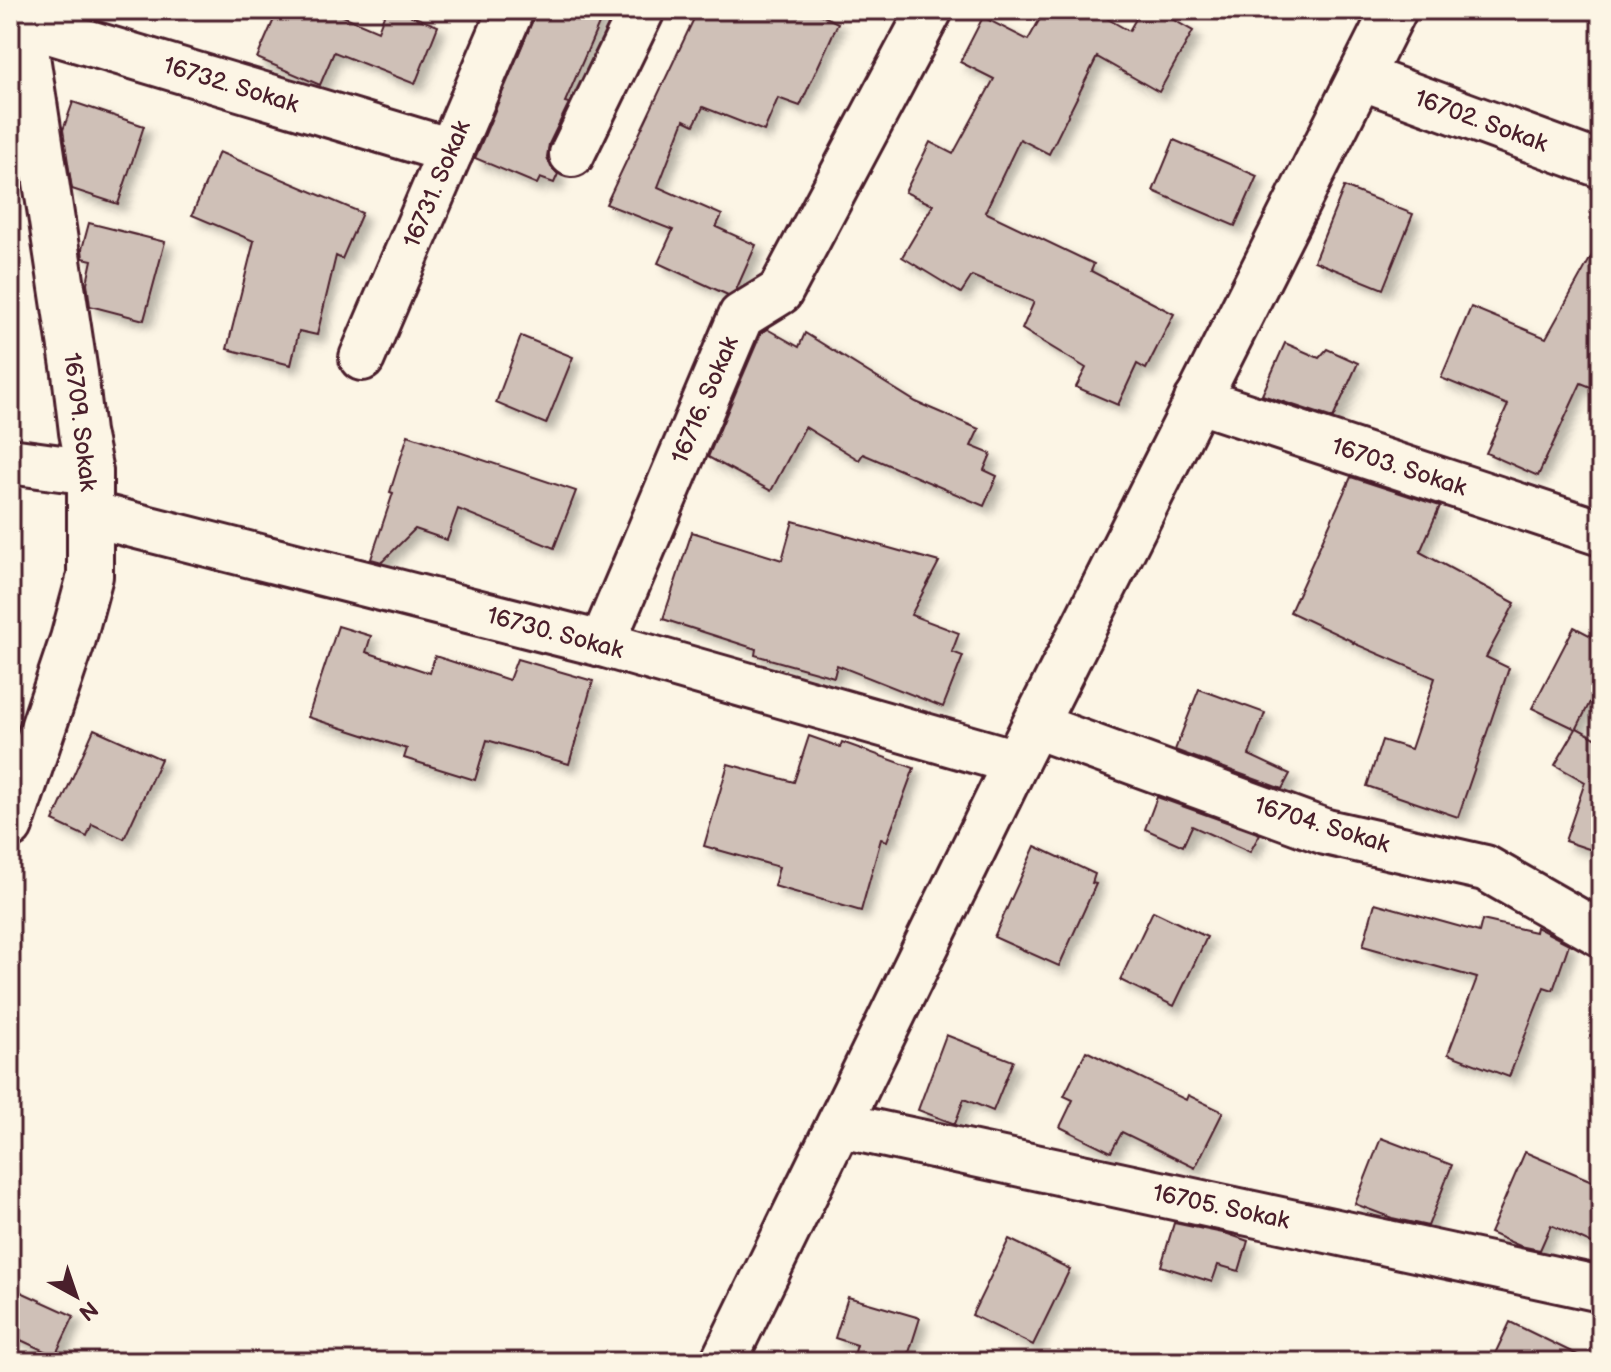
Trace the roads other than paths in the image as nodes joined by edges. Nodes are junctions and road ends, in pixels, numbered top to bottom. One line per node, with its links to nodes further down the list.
1 (511, 10): 7 (street, 16731. Sokak)
2 (642, 10): 8 (street)
3 (930, 10): 15 (street, 16716. Sokak)
4 (1394, 10): 6 (street)
5 (18, 18): 7 (street, 16732. Sokak); 13 (street, 16709. Sokak)
6 (1361, 77): 9 (street, 16702. Sokak); 11 (street)
7 (451, 151): 10 (street, 16731. Sokak)
8 (572, 154)
9 (1601, 165)
10 (362, 358)
11 (1197, 400): 14 (street, 16703. Sokak); 16 (street)
12 (10, 461): 13 (street, 16730. Sokak)
13 (90, 493): 15 (street, 16730. Sokak); 17 (street, 16709. Sokak)
14 (1601, 533)
15 (602, 644): 16 (street, 16730. Sokak)
16 (1026, 744): 18 (street, 16704. Sokak); 19 (street)
17 (10, 826)
18 (1601, 934)
19 (840, 1125): 20 (street, 16705. Sokak); 21 (street)
20 (1601, 1289)
21 (723, 1362)

